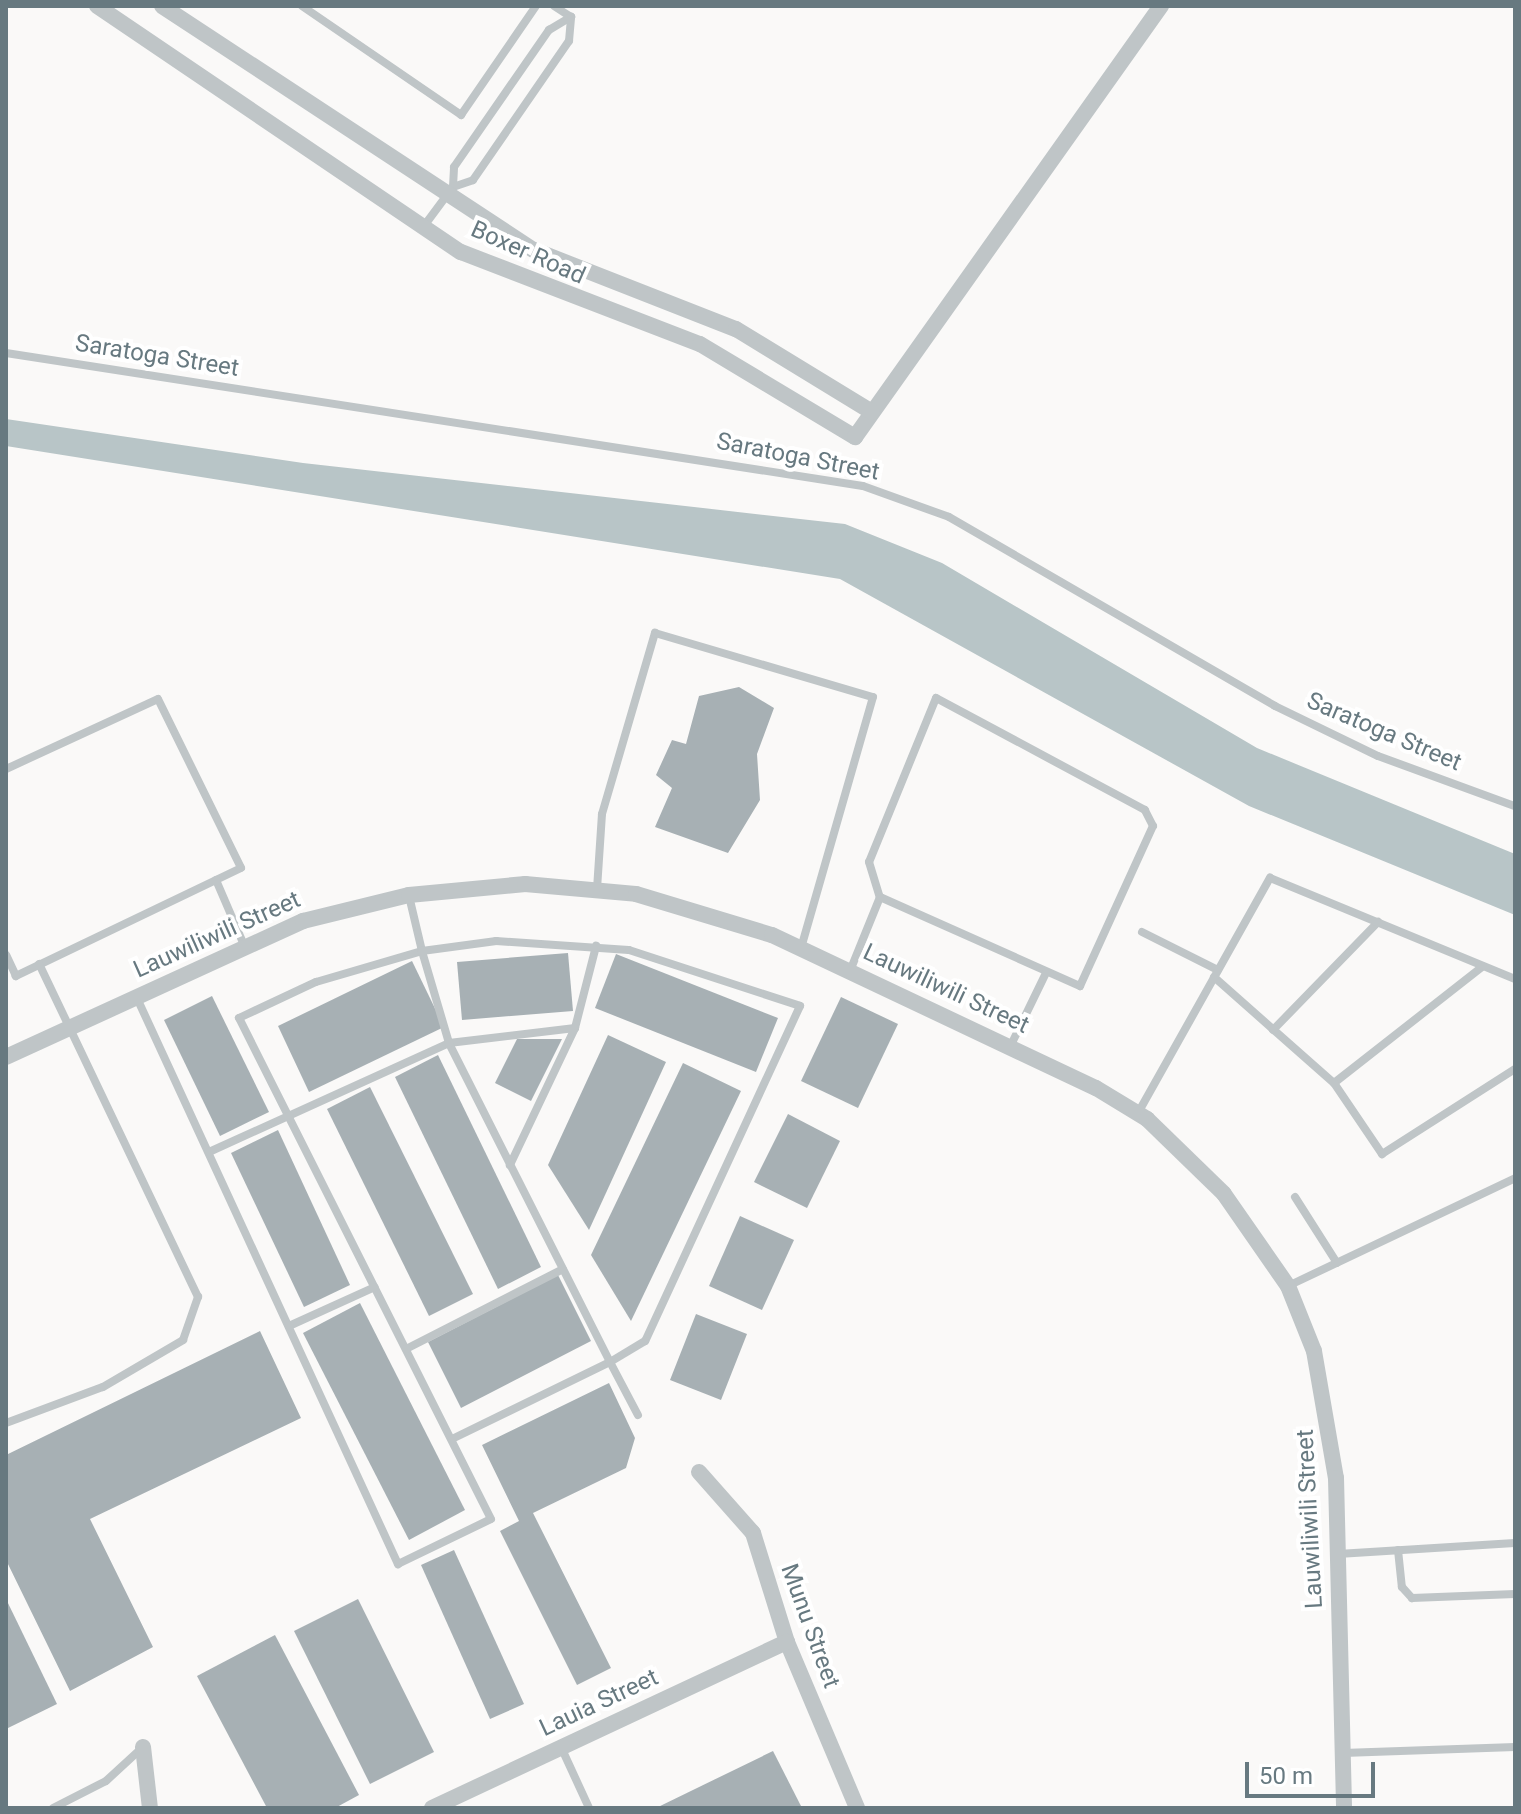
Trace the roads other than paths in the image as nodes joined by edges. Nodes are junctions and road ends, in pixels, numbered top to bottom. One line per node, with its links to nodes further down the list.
1 (97, 6): 9 (street, Boxer Road)
2 (162, 6): 8 (street, Boxer Road)
3 (302, 6): 4 (lane)
4 (536, 6)
5 (554, 6): 7 (lane)
6 (1161, 6): 11 (street, Boxer Road)
7 (571, 17): 8 (lane); 8 (lane)
8 (449, 192): 9 (lane); 11 (street, Boxer Road)
9 (424, 227): 11 (street, Boxer Road)
10 (6, 353): 13 (lane, Saratoga Street)
11 (872, 412)
12 (6, 769): 14 (lane)
13 (1515, 806)
14 (216, 880): 20 (lane); 25 (lane)
15 (597, 889): 16 (street, Lauwiliwili Street); 22 (street, Lauwiliwili Street); 22 (lane)
16 (409, 895): 20 (street, Lauwiliwili Street); 23 (lane)
17 (880, 897): 27 (lane); 28 (lane); 28 (lane)
18 (1378, 922): 26 (lane); 29 (lane); 34 (lane)
19 (1142, 932): 29 (lane)
20 (244, 945): 31 (street, Lauwiliwili Street)
21 (596, 946): 23 (lane); 33 (lane); 52 (lane)
22 (801, 949): 27 (street, Lauwiliwili Street)
23 (422, 951): 35 (lane); 41 (lane)
24 (6, 955): 25 (lane)
25 (39, 964): 32 (lane)
26 (1483, 966): 30 (lane); 39 (lane)
27 (850, 971): 36 (street, Lauwiliwili Street)
28 (1046, 973): 36 (lane)
29 (1216, 973): 34 (lane); 40 (lane)
30 (1515, 979)
31 (136, 996): 32 (street, Lauwiliwili Street); 42 (lane)
32 (70, 1027): 37 (street, Lauwiliwili Street); 54 (lane)
33 (575, 1028): 35 (lane); 43 (lane)
34 (1273, 1030): 39 (lane)
35 (449, 1043): 41 (lane); 43 (lane)
36 (1011, 1045): 40 (street, Lauwiliwili Street)
37 (6, 1057)
38 (1515, 1069): 39 (lane)
39 (1334, 1083)
40 (1138, 1113): 48 (street, Lauwiliwili Street)
41 (288, 1117): 42 (lane); 49 (lane)
42 (209, 1152): 50 (lane)
43 (510, 1165): 47 (lane)
44 (1515, 1178): 46 (lane)
45 (1295, 1197): 46 (lane)
46 (1337, 1263): 48 (lane)
47 (563, 1269): 51 (lane); 52 (lane)
48 (1288, 1286): 59 (street, Lauwiliwili Street)
49 (375, 1287): 50 (lane); 51 (lane)
50 (289, 1326): 55 (lane)
51 (406, 1349): 55 (lane)
52 (610, 1362): 53 (lane); 55 (lane)
53 (638, 1415)
54 (6, 1423)
55 (452, 1439)
56 (699, 1472): 61 (street, Munu Street)
57 (1515, 1543): 58 (lane)
58 (1398, 1550): 59 (lane); 60 (lane)
59 (1338, 1554): 65 (street, Lauwiliwili Street)
60 (1515, 1594)
61 (787, 1642): 63 (street, Lauia Street); 70 (street, Munu Street)
62 (143, 1747): 66 (lane); 67 (street)
63 (561, 1747): 68 (street, Lauia Street); 69 (lane)
64 (1515, 1747): 65 (lane)
65 (1343, 1753): 71 (street, Lauwiliwili Street)
66 (53, 1808)
67 (150, 1808)
68 (432, 1808)
69 (589, 1808)
70 (857, 1808)
71 (1344, 1808)

